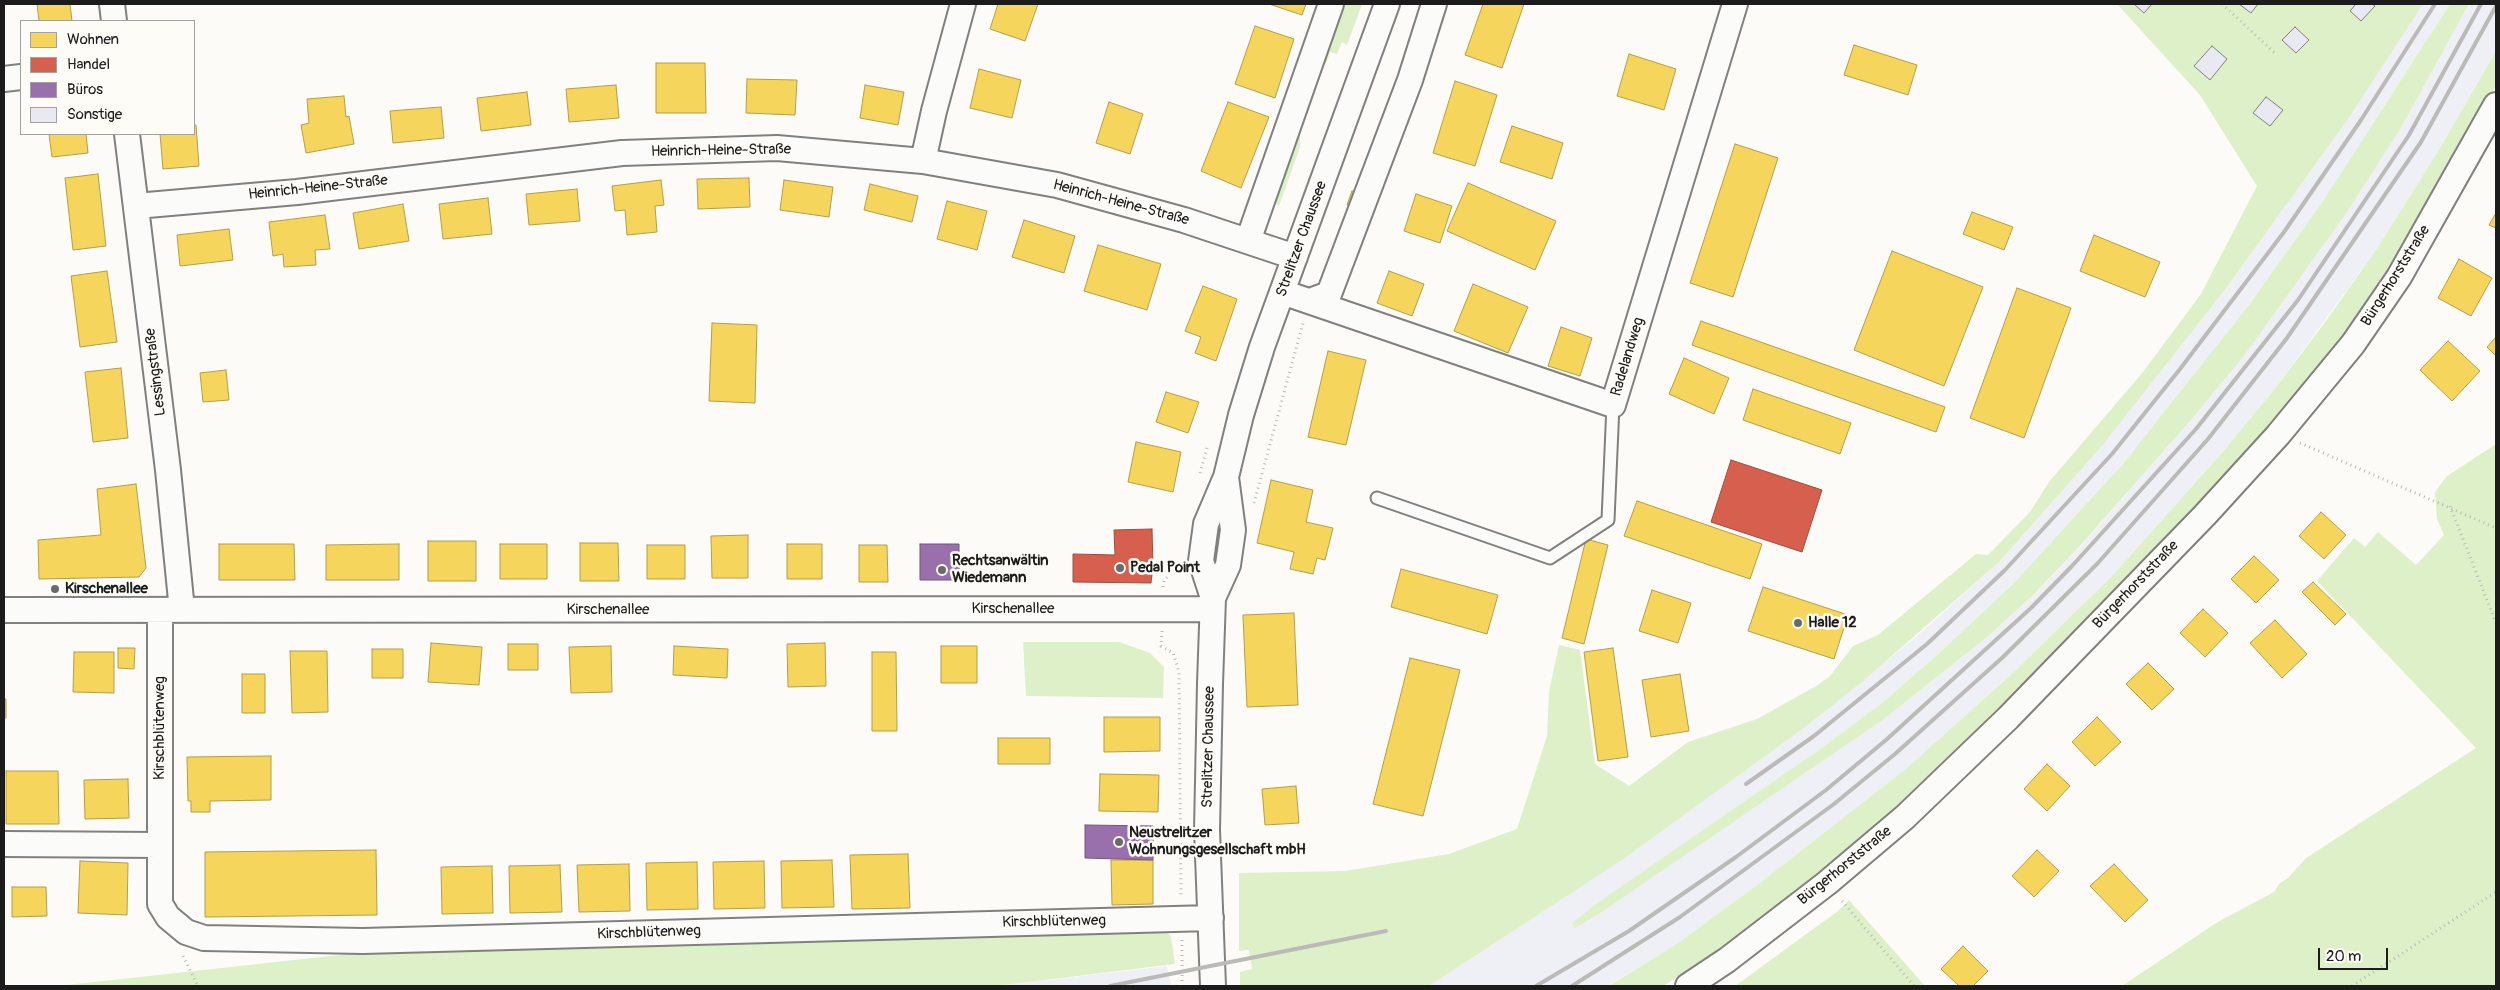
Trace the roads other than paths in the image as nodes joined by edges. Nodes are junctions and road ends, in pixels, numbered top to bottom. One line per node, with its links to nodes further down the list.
1 (112, 4): 7 (street)
2 (963, 4): 12 (street)
3 (1331, 4): 14 (street)
4 (1387, 4): 15 (street, Strelitzer Chaussee)
5 (1434, 4): 17 (street, Strelitzer Chaussee)
6 (1735, 4): 18 (street, Radelandweg)
7 (114, 20)
8 (20, 77): 9 (street)
9 (4, 79)
10 (2496, 105): 27 (street, Bürgerhorststraße)
11 (128, 135): 13 (street, Lessingstraße)
12 (923, 161): 13 (street, Heinrich-Heine-Straße); 14 (street, Heinrich-Heine-Straße)
13 (136, 206): 22 (street, Lessingstraße)
14 (1248, 241): 15 (street, Heinrich-Heine-Straße)
15 (1295, 257): 16 (street, Strelitzer Chaussee)
16 (1282, 292): 17 (street, Radelandweg); 20 (street, Strelitzer Chaussee)
17 (1310, 302): 18 (street, Radelandweg)
18 (1613, 405): 19 (lane)
19 (1377, 498)
20 (1213, 604): 22 (street, Kirschenallee); 25 (street, Strelitzer Chaussee)
21 (4, 610): 22 (street, Kirschenallee)
22 (171, 610): 24 (street, Kirschblütenweg)
23 (4, 844): 24 (street)
24 (160, 845): 25 (street, Kirschblütenweg)
25 (1211, 918): 26 (street, Strelitzer Chaussee)
26 (1213, 986)
27 (1688, 986)

